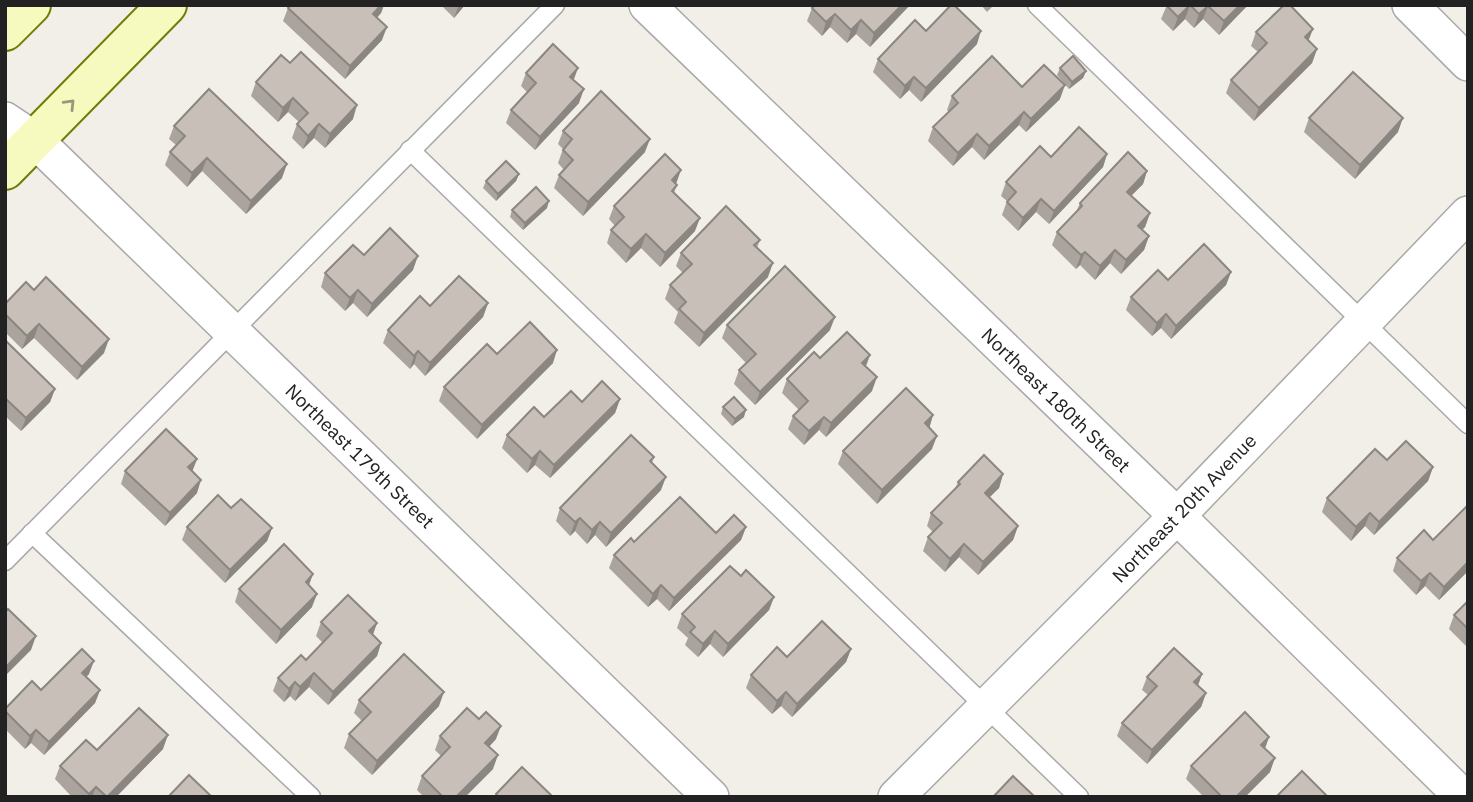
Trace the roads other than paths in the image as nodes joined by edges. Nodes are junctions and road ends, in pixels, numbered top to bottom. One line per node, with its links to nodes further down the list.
1 (31, 5): 7 (street)
2 (167, 5): 9 (street, one-way to 2)
3 (555, 5): 10 (lane)
4 (647, 5): 16 (street, Northeast 180th Street)
5 (1037, 5): 13 (lane)
6 (1409, 5): 8 (street)
7 (5, 31)
8 (1468, 63)
9 (20, 130): 11 (street); 14 (street, Northeast 179th Street)
10 (410, 150): 14 (lane); 19 (lane)
11 (5, 170)
12 (1468, 215): 13 (street, Northeast 20th Avenue)
13 (1364, 322): 15 (lane); 16 (street, Northeast 20th Avenue)
14 (232, 331): 17 (lane); 21 (street, Northeast 179th Street)
15 (1468, 424)
16 (1177, 516): 19 (street, Northeast 20th Avenue); 24 (street, Northeast 180th Street)
17 (32, 533): 18 (lane); 20 (lane)
18 (5, 561)
19 (986, 707): 22 (street, Northeast 20th Avenue); 23 (lane)
20 (310, 797)
21 (711, 797)
22 (896, 797)
23 (1079, 797)
24 (1463, 797)

